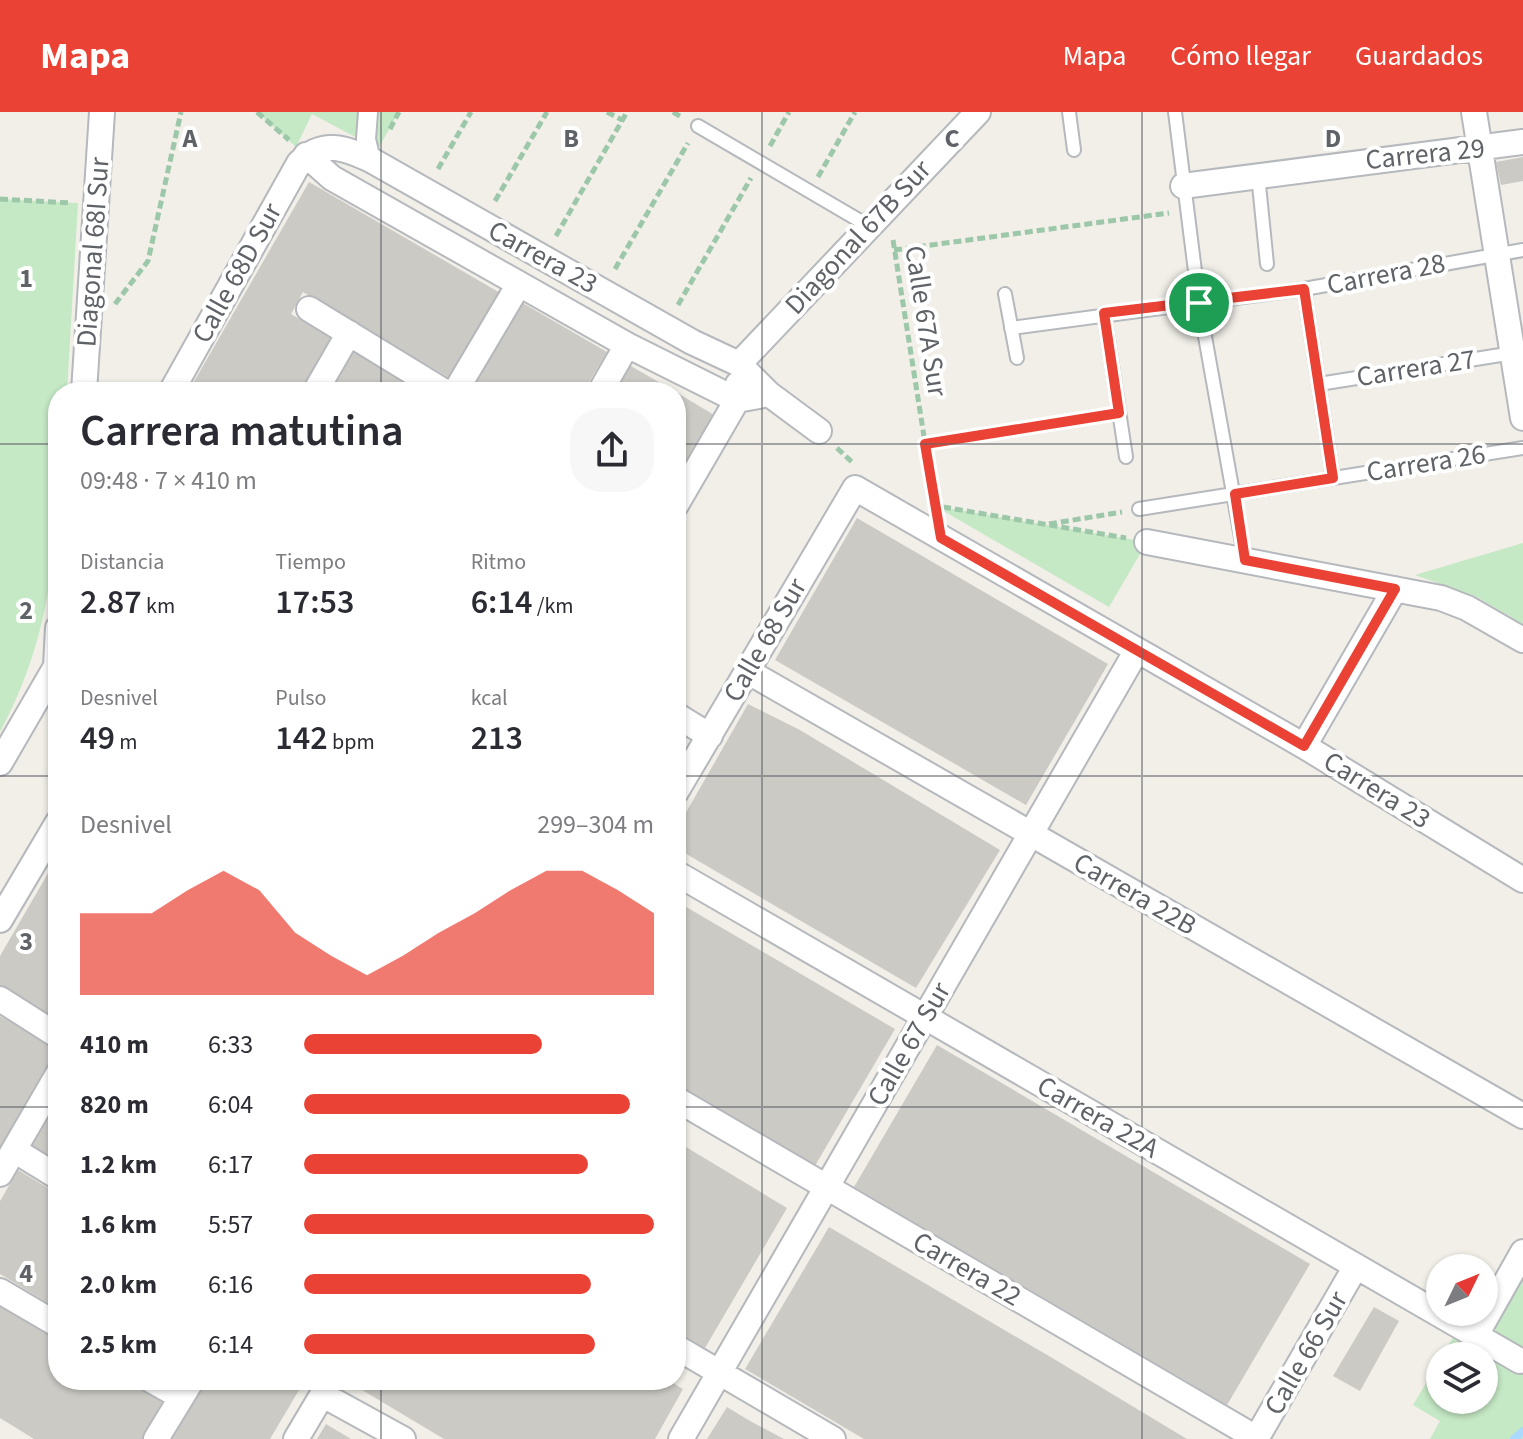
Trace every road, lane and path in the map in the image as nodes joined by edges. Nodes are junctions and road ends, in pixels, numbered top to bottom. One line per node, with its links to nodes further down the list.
1 (102, 112): 28 (street, Diagonal 68I Sur)
2 (181, 112): 43 (path)
3 (257, 112): 20 (path)
4 (368, 112): 21 (street)
5 (471, 112): 25 (path)
6 (547, 112): 31 (path)
7 (607, 112): 15 (path)
8 (627, 112): 15 (path)
9 (789, 112): 22 (path)
10 (855, 112): 26 (path)
11 (978, 112): 29 (street, Diagonal 67B Sur)
12 (1069, 112): 19 (lane)
13 (1175, 112): 24 (lane)
14 (1474, 112): 18 (street)
15 (622, 120): 36 (path)
16 (698, 126): 22 (lane); 40 (path)
17 (1523, 142): 18 (street, Carrera 29)
18 (1480, 148): 23 (street, Carrera 29); 35 (street)
19 (1074, 150)
20 (306, 155): 21 (street, Carrera 23); 38 (street, Carrera 23); 54 (street, Calle 68D Sur)
21 (371, 160): 25 (street, Carrera 23)
22 (760, 163): 26 (lane); 46 (path)
23 (1258, 175): 24 (street, Carrera 29); 37 (lane)
24 (1183, 186): 30 (lane)
25 (425, 191): 31 (street, Carrera 23)
26 (810, 192): 32 (lane)
27 (0, 199): 28 (path)
28 (96, 204): 53 (street, Diagonal 68I Sur)
29 (887, 205): 32 (street, Diagonal 67B Sur); 33 (path, Calle 67A Sur)
30 (1186, 211): 33 (path); 42 (lane)
31 (482, 223): 36 (street, Carrera 23)
32 (867, 225): 52 (street, Diagonal 67B Sur)
33 (894, 250): 65 (path, Calle 67A Sur)
34 (1523, 250): 35 (lane, Carrera 28)
35 (1497, 253): 39 (lane, Carrera 28); 50 (street)
36 (544, 257): 40 (street, Carrera 23)
37 (1267, 264)
38 (519, 284): 49 (street, Carrera 23); 57 (street)
39 (1304, 289): 42 (lane, Carrera 28); 59 (lane)
40 (603, 291): 46 (street, Carrera 23)
41 (1005, 294): 47 (lane)
42 (1199, 303): 45 (lane, Carrera 28); 71 (lane)
43 (113, 306)
44 (309, 309): 48 (street)
45 (1104, 313): 47 (lane, Carrera 28); 62 (lane)
46 (665, 327): 52 (street, Carrera 23)
47 (1011, 328): 51 (lane)
48 (349, 333): 55 (street); 56 (street)
49 (627, 345): 58 (street); 61 (street, Carrera 23)
50 (1513, 353): 59 (lane, Carrera 27); 63 (street)
51 (1017, 358)
52 (739, 364): 60 (street, Carrera 23); 61 (street)
53 (85, 382)
54 (176, 382)
55 (321, 382)
56 (429, 382)
57 (461, 382)
58 (606, 382)
59 (1319, 384): 68 (lane)
60 (769, 394): 61 (street); 64 (street, Carrera 23)
61 (737, 400): 69 (street)
62 (1119, 413): 65 (path); 67 (lane)
63 (1523, 418)
64 (819, 431): 70 (path)
65 (925, 444): 72 (path, Calle 67A Sur)
66 (1523, 448): 68 (lane, Carrera 26)
67 (1126, 457)
68 (1333, 478): 71 (lane, Carrera 26)
69 (686, 488)
70 (855, 488): 75 (street, Carrera 23); 81 (street, Calle 68 Sur)
71 (1235, 494): 73 (lane, Carrera 26); 77 (lane)
72 (935, 506): 74 (path); 75 (path, Calle 67A Sur)
73 (1139, 509): 74 (path)
74 (1044, 524): 76 (path)
75 (941, 538): 80 (street, Carrera 23)
76 (1147, 542): 77 (street)
77 (1245, 560): 78 (street)
78 (1395, 589): 79 (street); 85 (street)
79 (1523, 640)
80 (1137, 650): 85 (street, Carrera 23); 88 (street, Calle 67 Sur)
81 (747, 671): 84 (street, Calle 68 Sur); 88 (street, Carrera 22B)
82 (48, 680): 86 (street)
83 (686, 721): 84 (street)
84 (710, 736): 87 (street, Calle 68 Sur)
85 (1304, 746): 91 (street, Carrera 23)
86 (0, 763)
87 (686, 776)
88 (1031, 834): 94 (street, Calle 67 Sur); 98 (street, Carrera 22B)
89 (48, 839): 92 (street)
90 (686, 879): 94 (street, Carrera 22A)
91 (1523, 880)
92 (0, 920)
93 (0, 999): 95 (street)
94 (925, 1017): 102 (street, Calle 67 Sur); 104 (street, Carrera 22A)
95 (48, 1030)
96 (48, 1091): 99 (street)
97 (686, 1105): 102 (street, Carrera 22)
98 (1523, 1116)
99 (14, 1150): 100 (street); 101 (street)
100 (48, 1171)
101 (0, 1174)
102 (827, 1187): 110 (street, Calle 67 Sur); 119 (street, Carrera 22)
103 (1523, 1252): 107 (street)
104 (1356, 1266): 107 (street, Carrera 22A); 119 (street, Calle 66 Sur)
105 (0, 1291): 106 (street)
106 (48, 1319)
107 (1476, 1335): 109 (street, Carrera 22A)
108 (686, 1353): 110 (street)
109 (1520, 1361)
110 (719, 1372): 117 (street, Calle 67 Sur); 118 (street)
111 (185, 1390): 114 (street)
112 (325, 1390): 115 (street)
113 (331, 1390): 116 (street)
114 (156, 1439)
115 (296, 1439)
116 (403, 1439)
117 (681, 1439)
118 (833, 1439)
119 (1257, 1439)

